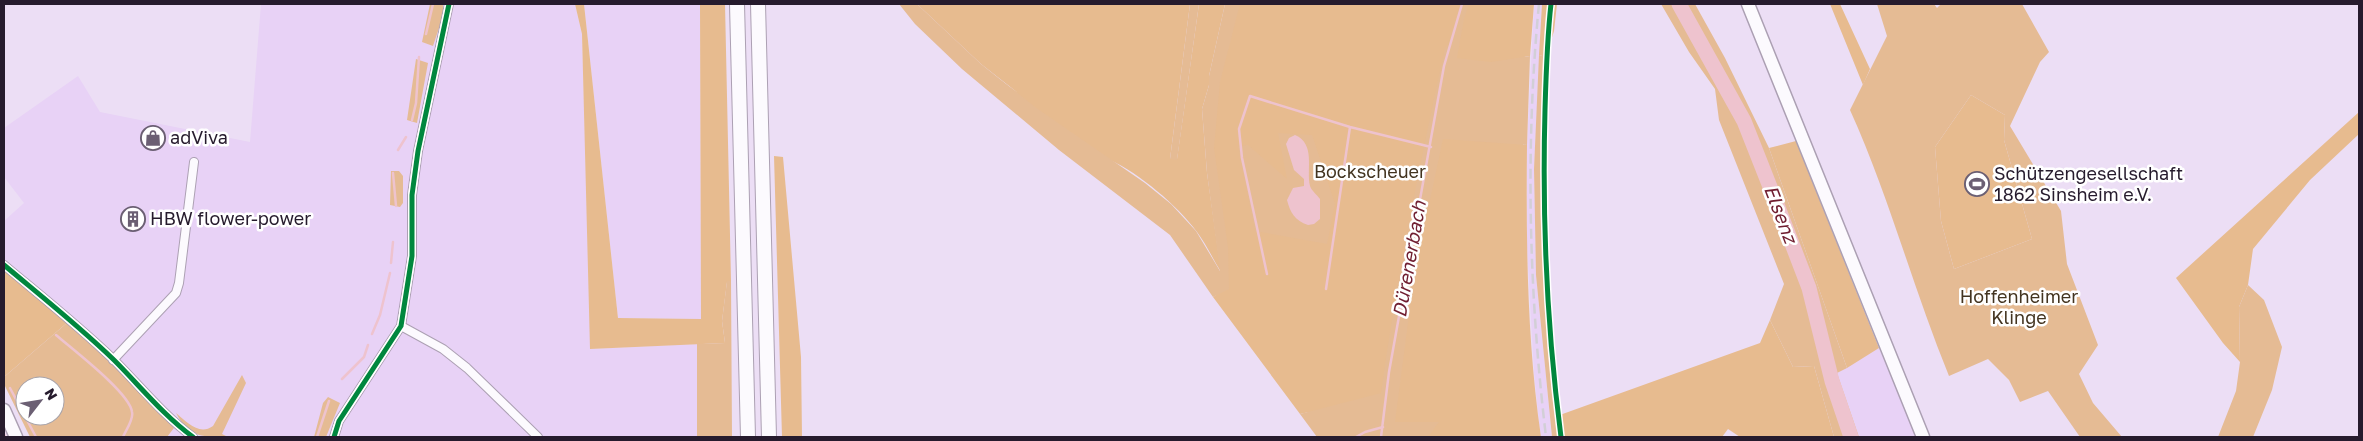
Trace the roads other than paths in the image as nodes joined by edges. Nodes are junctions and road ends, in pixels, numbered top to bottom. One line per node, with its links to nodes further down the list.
1 (449, 4): 7 (street)
2 (737, 4): 14 (highway)
3 (758, 4): 15 (highway)
4 (1748, 4): 16 (main road)
5 (194, 162): 8 (street)
6 (4, 265): 8 (street)
7 (401, 326): 12 (street); 13 (street)
8 (113, 360): 11 (street)
9 (4, 410): 10 (main road)
10 (16, 437)
11 (193, 437)
12 (334, 437)
13 (538, 437)
14 (748, 437)
15 (769, 437)
16 (1923, 437)

